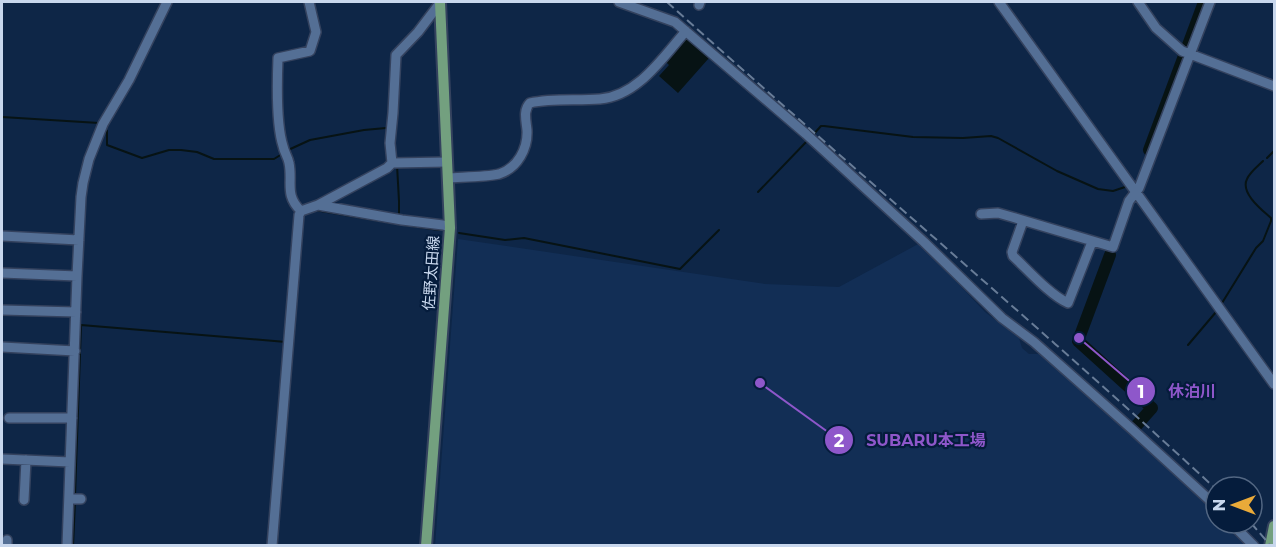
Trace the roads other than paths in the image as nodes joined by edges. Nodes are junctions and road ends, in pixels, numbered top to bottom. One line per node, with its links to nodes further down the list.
1 (167, 2): 21 (street)
2 (309, 2): 16 (street)
3 (440, 2): 11 (main road, 佐野太田線); 12 (street)
4 (619, 2): 8 (street)
5 (999, 2): 14 (street)
6 (1138, 2): 9 (street)
7 (1210, 2): 9 (street)
8 (686, 31): 13 (street); 35 (street)
9 (1187, 53): 10 (street); 14 (street)
10 (1275, 86)
11 (447, 162): 12 (street); 13 (main road, 佐野太田線)
12 (395, 163): 15 (street)
13 (448, 178): 19 (main road, 佐野太田線)
14 (1136, 192): 22 (street); 29 (street)
15 (318, 205): 16 (street); 19 (street)
16 (301, 210): 42 (street)
17 (981, 214): 18 (street)
18 (1023, 221): 22 (street); 22 (street)
19 (450, 227): 43 (main road, 佐野太田線)
20 (2, 236): 21 (street)
21 (79, 240): 24 (street)
22 (1092, 242)
23 (2, 273): 24 (street)
24 (77, 276): 26 (street)
25 (2, 310): 26 (street)
26 (76, 312): 28 (street)
27 (2, 347): 28 (street)
28 (75, 351): 31 (street)
29 (1275, 384)
30 (9, 418): 31 (street)
31 (72, 418): 34 (street)
32 (2, 459): 33 (street)
33 (26, 460): 34 (street); 38 (street)
34 (70, 462): 36 (street)
35 (1204, 495)
36 (69, 499): 37 (street); 41 (street)
37 (81, 499)
38 (24, 500)
39 (1275, 526): 45 (main road)
40 (1243, 535): 44 (street)
41 (67, 546)
42 (272, 546)
43 (426, 546)
44 (1254, 546)
45 (1270, 546)

